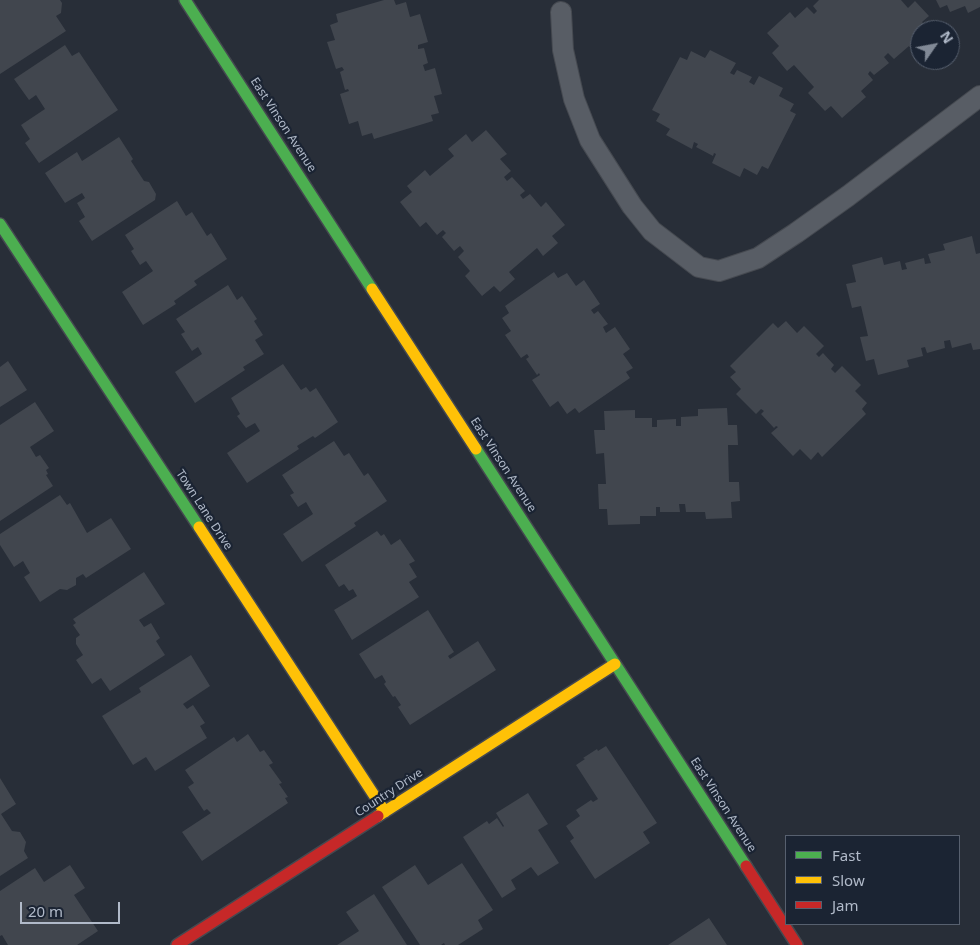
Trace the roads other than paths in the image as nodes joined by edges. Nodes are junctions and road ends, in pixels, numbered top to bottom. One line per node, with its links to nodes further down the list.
1 (185, 0): 5 (street, East Vinson Avenue)
2 (561, 12): 3 (lane)
3 (980, 96)
4 (0, 224): 6 (street, Town Lane Drive)
5 (615, 664): 6 (street, Country Drive); 8 (street, East Vinson Avenue)
6 (385, 812): 7 (street, Country Drive)
7 (178, 945)
8 (797, 945)

